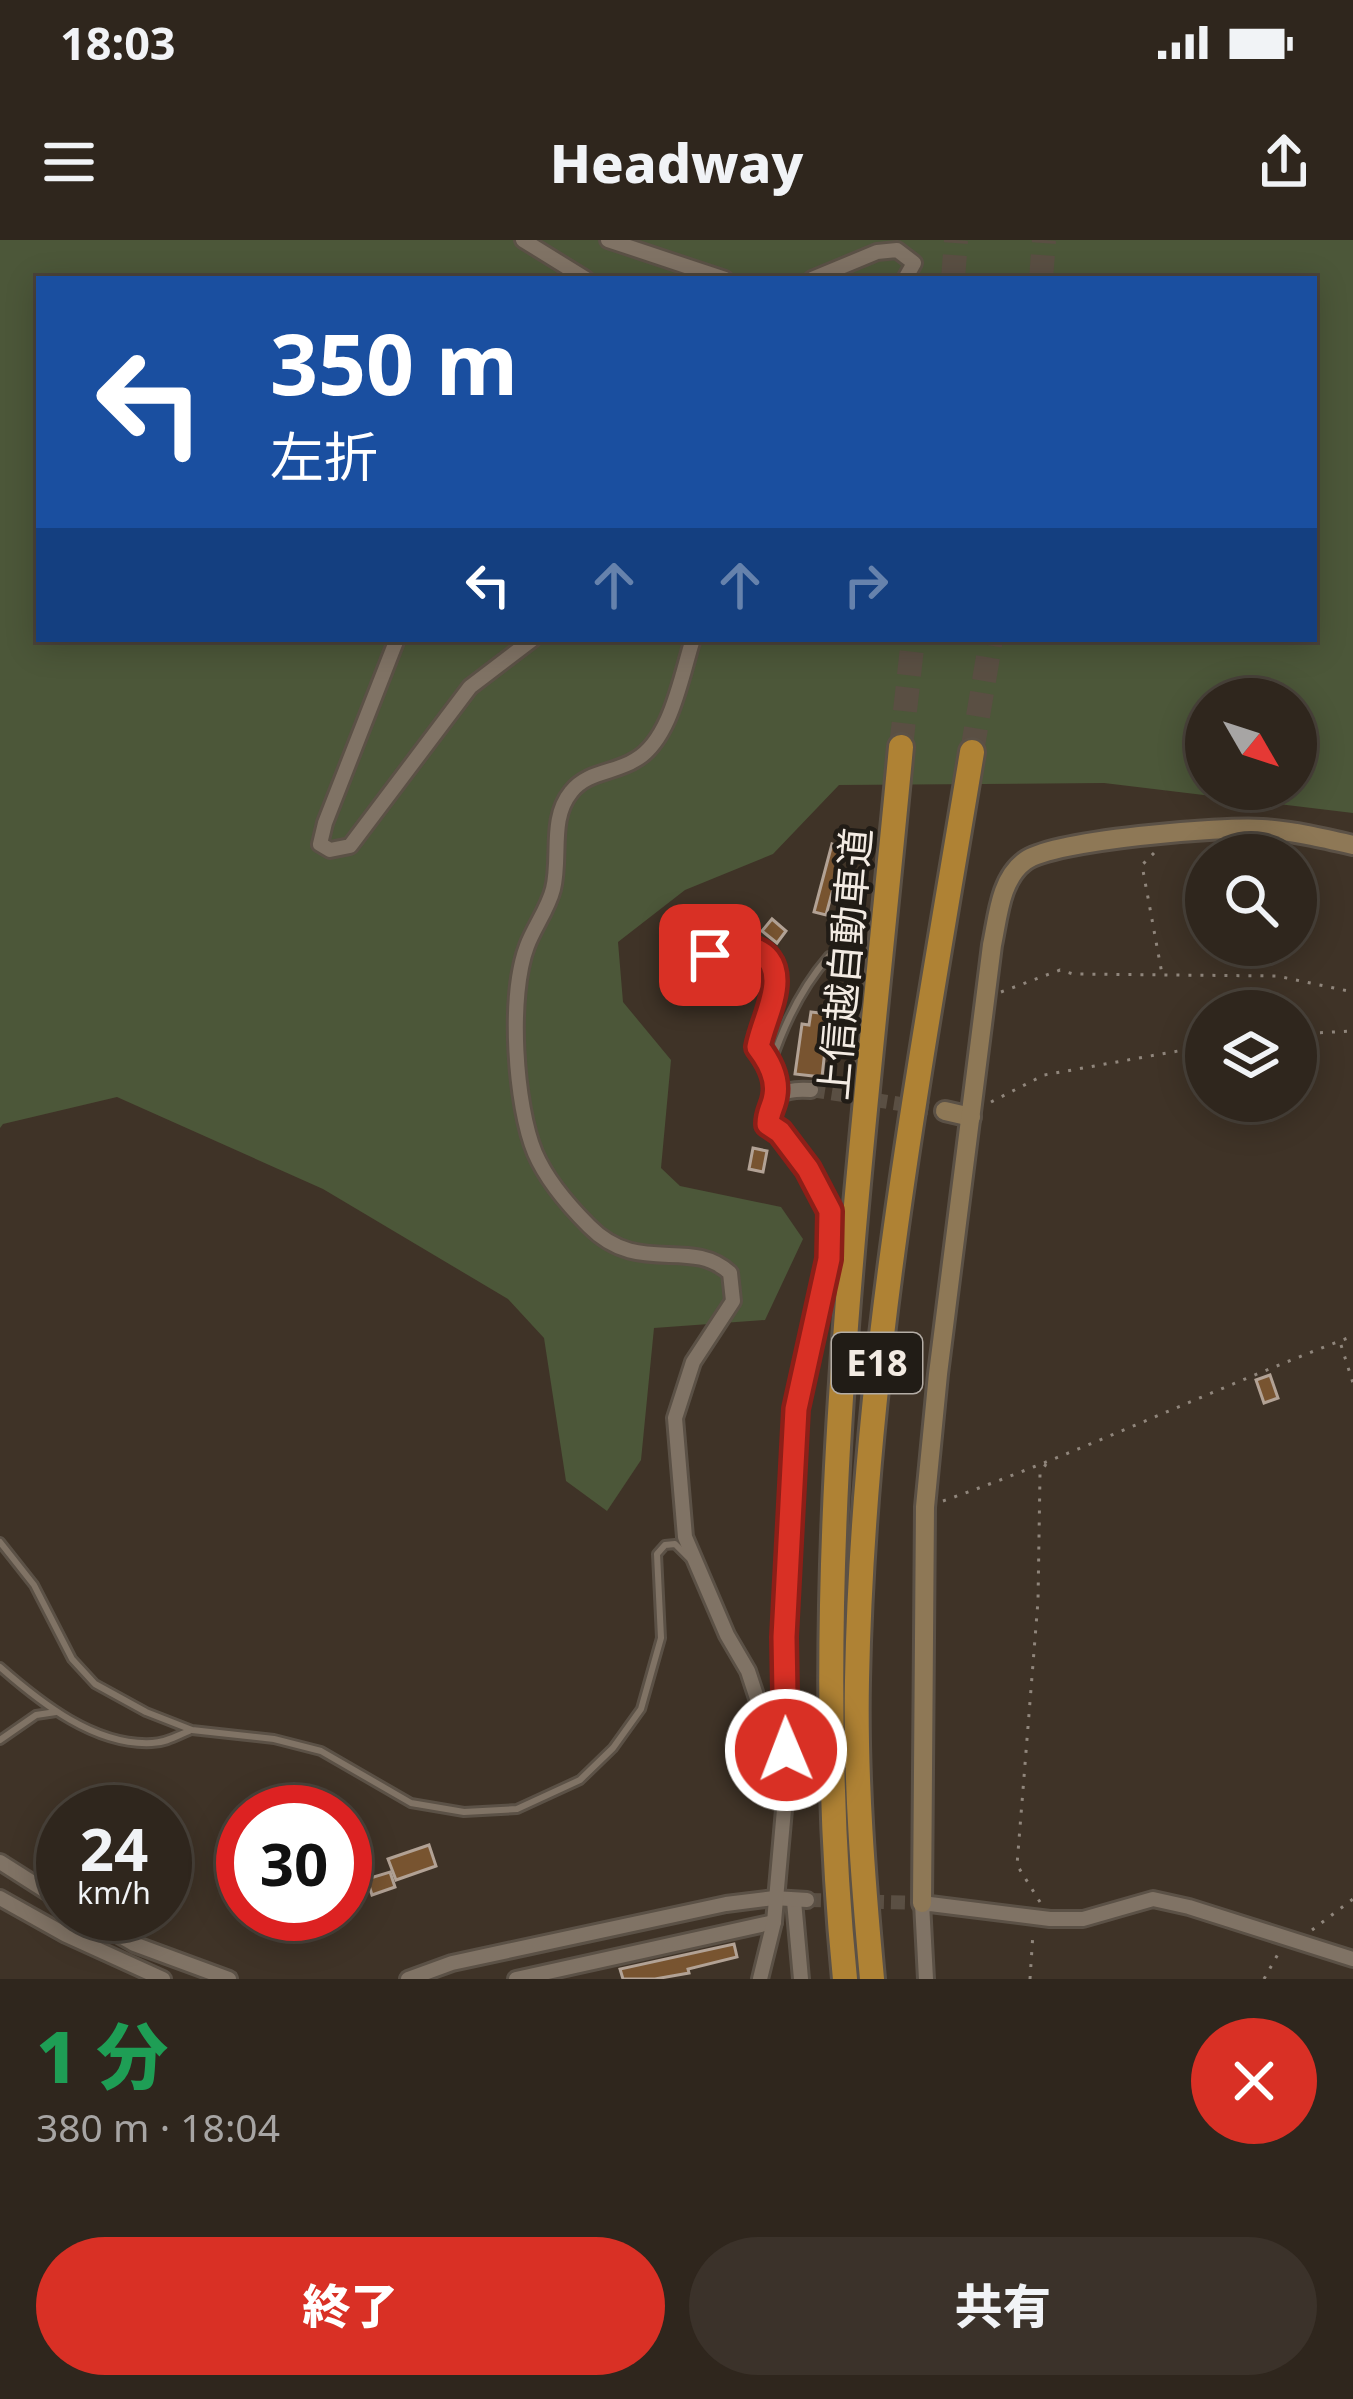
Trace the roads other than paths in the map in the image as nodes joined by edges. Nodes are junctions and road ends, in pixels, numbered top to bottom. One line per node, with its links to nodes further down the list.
1 (523, 240): 3 (street)
2 (608, 240): 4 (street)
3 (581, 276)
4 (716, 276)
5 (819, 276): 6 (street)
6 (907, 276)
7 (396, 642): 8 (street)
8 (528, 642)
9 (691, 642): 21 (street)
10 (901, 747): 41 (highway, 上信越自動車道 / E18)
11 (972, 752): 42 (highway, 上信越自動車道 / E18)
12 (1353, 845): 19 (street)
13 (829, 956): 15 (lane)
14 (697, 964): 15 (lane)
15 (771, 1064): 17 (lane)
16 (811, 1090): 17 (street)
17 (776, 1096): 26 (street)
18 (945, 1111): 19 (street)
19 (970, 1117): 31 (street)
20 (0, 1542): 24 (lane)
21 (696, 1564): 24 (lane); 26 (street)
22 (0, 1667): 23 (lane)
23 (56, 1712): 24 (lane); 25 (lane)
24 (192, 1730)
25 (0, 1739)
26 (786, 1787): 30 (street)
27 (0, 1862): 28 (street)
28 (36, 1885)
29 (0, 1898): 35 (street)
30 (774, 1898): 32 (street); 37 (street); 40 (street)
31 (922, 1903): 34 (street); 43 (street)
32 (774, 1922): 38 (street); 39 (street)
33 (129, 1941): 36 (street)
34 (1353, 1959)
35 (163, 1979)
36 (229, 1979)
37 (408, 1979)
38 (516, 1979)
39 (760, 1979)
40 (800, 1979)
41 (845, 1979)
42 (872, 1979)
43 (926, 1979)

